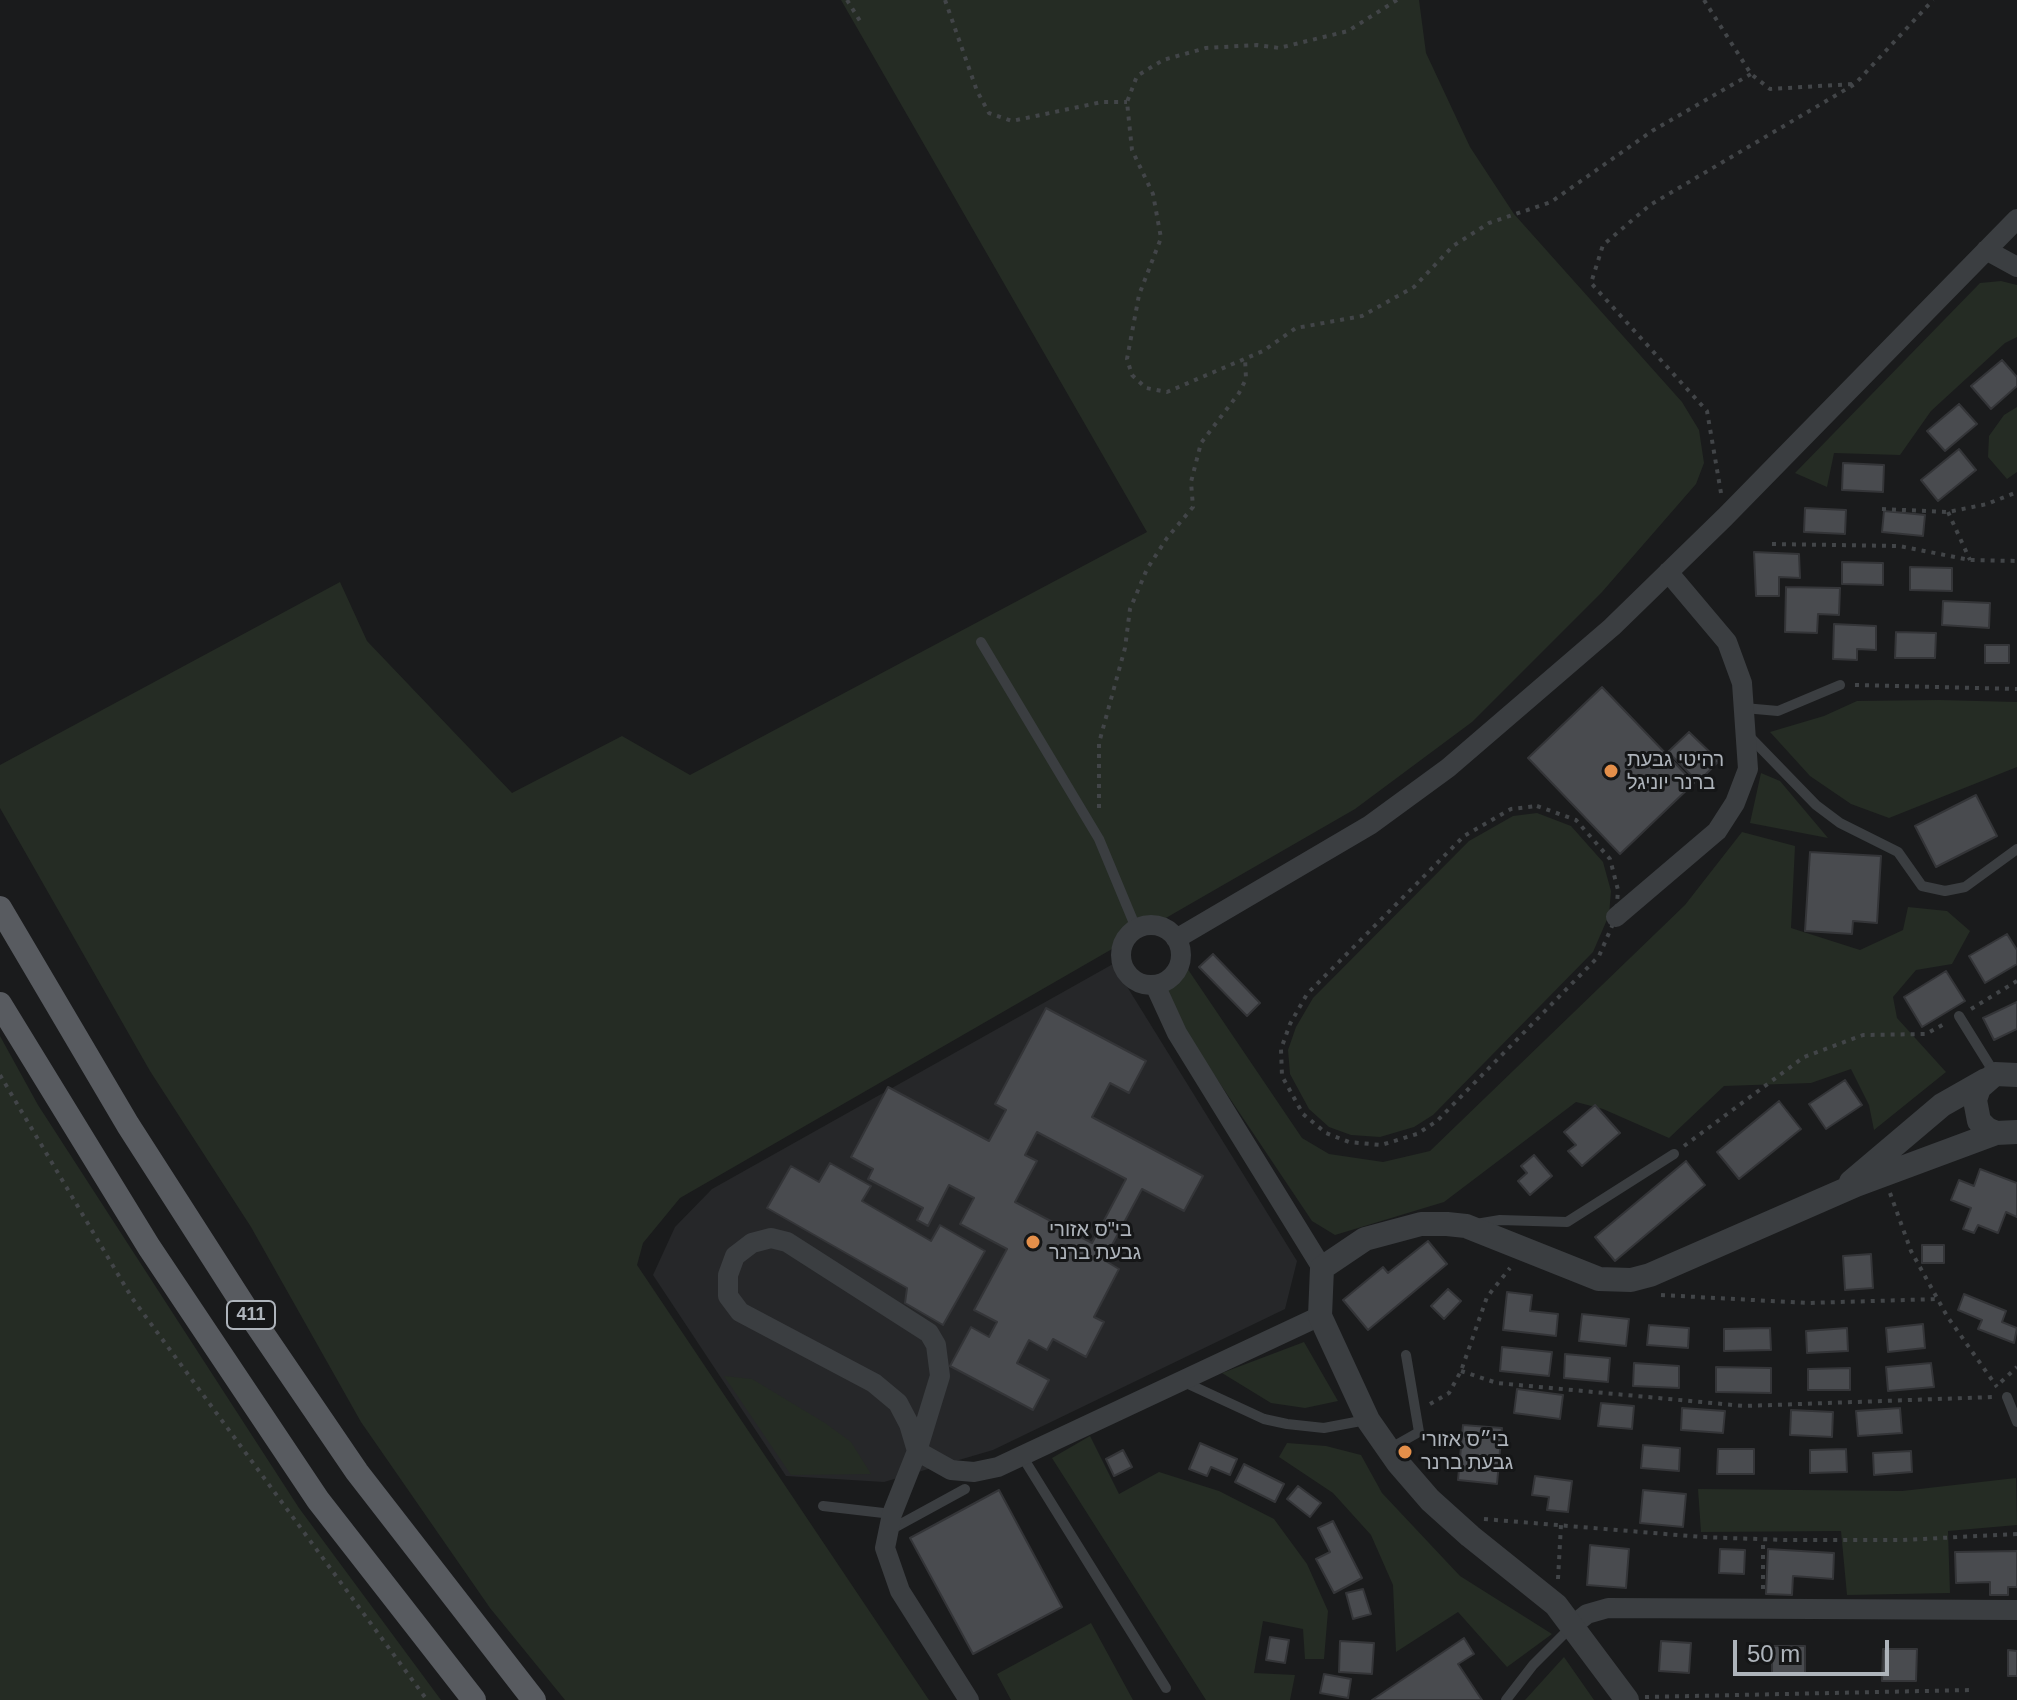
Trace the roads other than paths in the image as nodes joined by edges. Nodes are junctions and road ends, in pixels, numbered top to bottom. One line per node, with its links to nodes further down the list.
1 (2017, 219): 2 (street)
2 (1986, 250): 3 (street); 4 (street)
3 (2017, 267)
4 (1668, 572): 7 (street); 13 (street)
5 (981, 642): 12 (lane)
6 (1840, 685): 7 (lane)
7 (1744, 708): 8 (street)
8 (1745, 732): 9 (lane); 11 (street)
9 (2017, 849)
10 (0, 908): 40 (main road, 411)
11 (1616, 917)
12 (1136, 928): 13 (street); 14 (street)
13 (1176, 939): 14 (street)
14 (1155, 985): 22 (street)
15 (0, 1004): 39 (main road, 411)
16 (1959, 1016): 17 (lane)
17 (1999, 1076): 18 (street); 20 (street)
18 (2007, 1133): 20 (street)
19 (1674, 1154): 21 (lane)
20 (1841, 1191): 21 (street)
21 (1466, 1226): 22 (street)
22 (1322, 1268): 23 (street)
23 (1320, 1316): 25 (street); 27 (street)
24 (1406, 1355): 29 (lane)
25 (1182, 1381): 27 (lane); 31 (street)
26 (2007, 1397): 28 (lane)
27 (1368, 1420): 29 (street)
28 (2017, 1422)
29 (1389, 1449): 36 (street)
30 (917, 1451): 30 (street); 31 (street); 34 (street)
31 (1022, 1456): 37 (lane)
32 (965, 1489): 34 (lane)
33 (823, 1506): 34 (lane)
34 (890, 1523): 41 (street)
35 (2017, 1610): 36 (street)
36 (1572, 1626): 38 (street); 42 (lane)
37 (1166, 1688)
38 (1627, 1699)
39 (474, 1700)
40 (534, 1700)
41 (969, 1700)
42 (1506, 1700)

